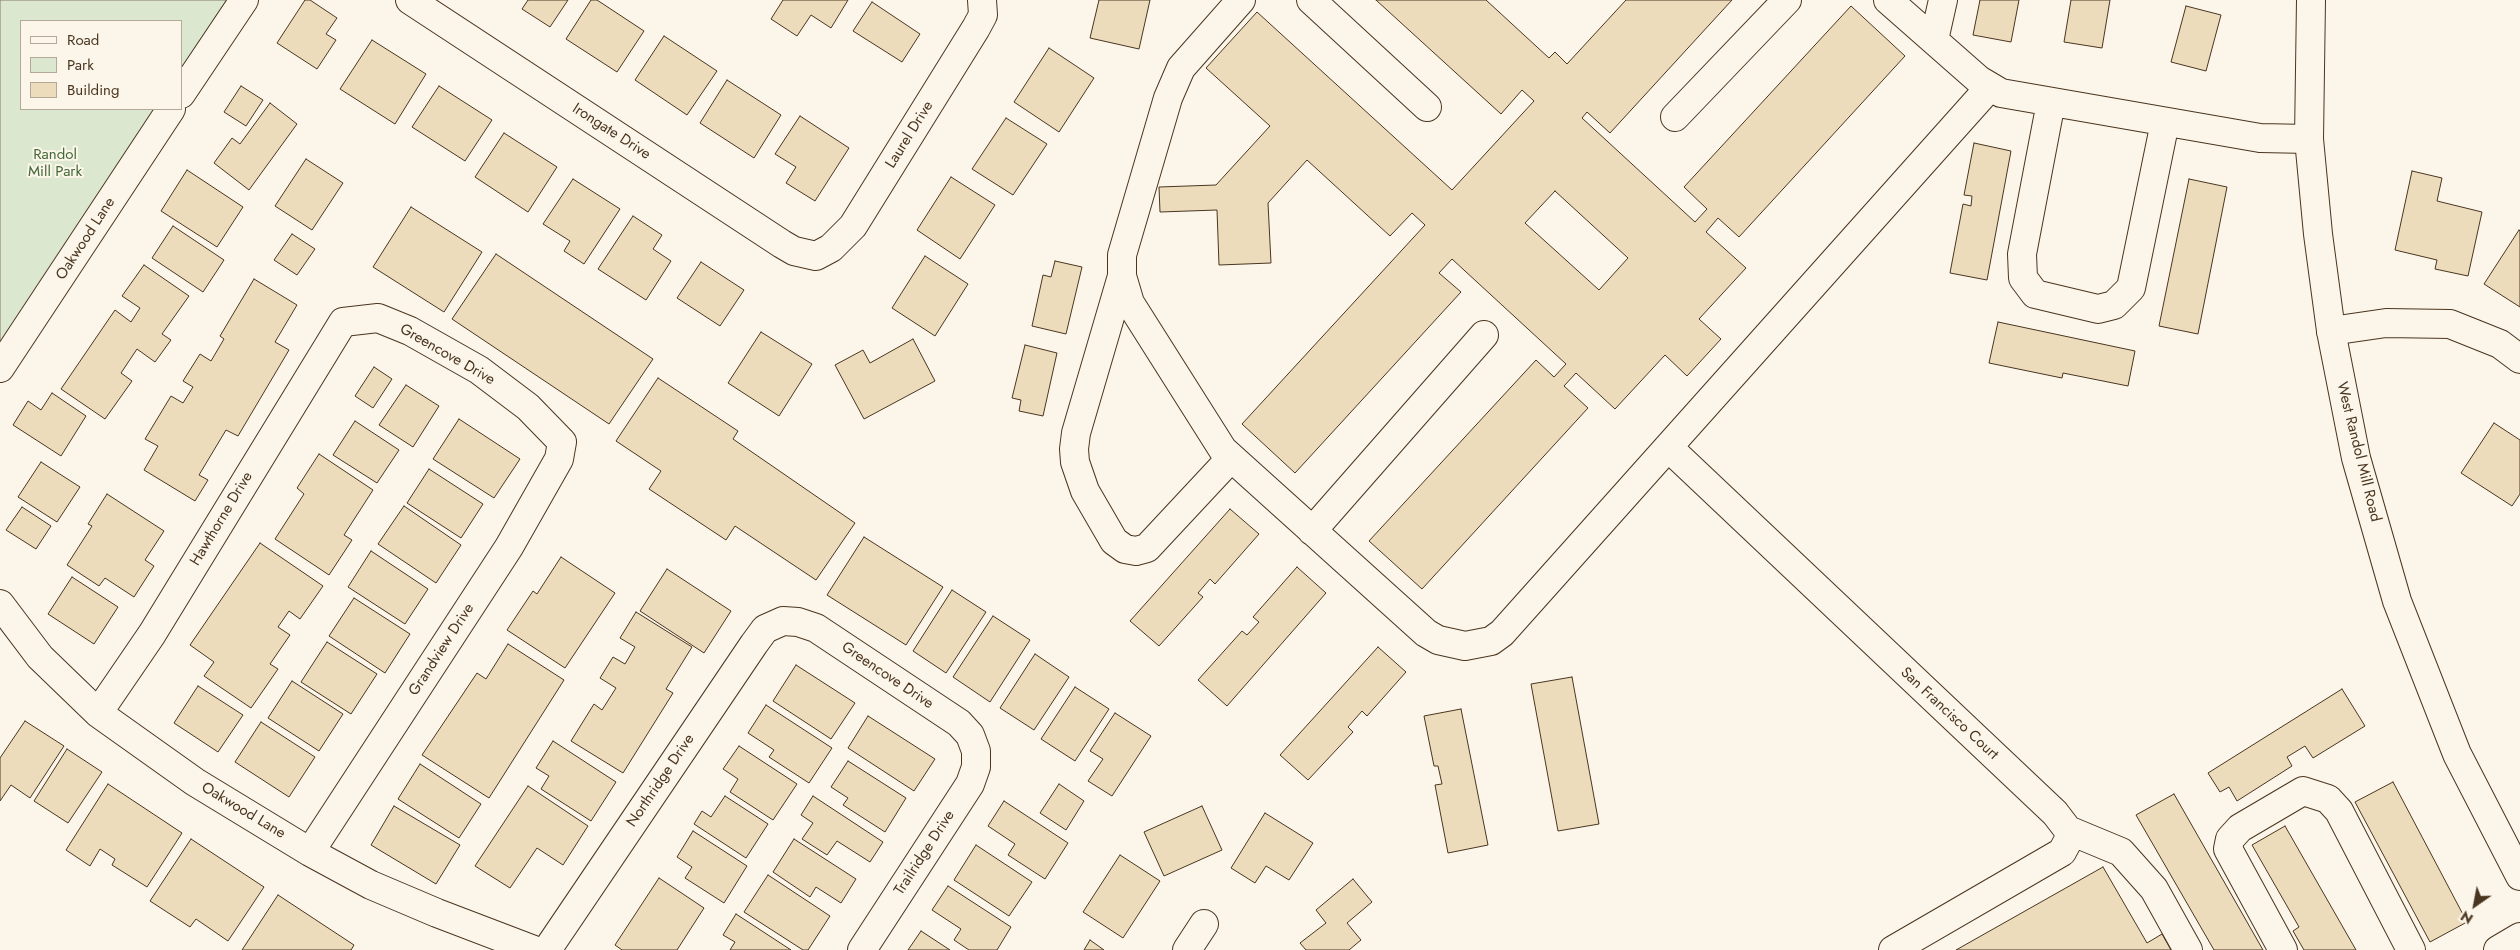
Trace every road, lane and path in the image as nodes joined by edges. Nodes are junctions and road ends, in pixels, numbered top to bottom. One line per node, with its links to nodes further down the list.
1 (244, 0): 12 (street)
2 (410, 0): 19 (street, Irongate Drive)
3 (982, 0): 19 (street, Laurel Drive)
4 (1241, 0): 20 (street)
5 (1311, 0): 14 (street)
6 (1787, 0): 16 (street)
7 (1888, 0): 10 (street)
8 (1944, 0): 10 (street)
9 (2311, 0): 18 (street, West Randol Mill Road)
10 (1934, 40): 11 (street)
11 (1990, 88): 13 (street); 27 (street)
12 (182, 93)
13 (2050, 102): 17 (street); 17 (street)
14 (1427, 107)
15 (170, 110): 25 (street, Oakwood Lane)
16 (1675, 117)
17 (2165, 122): 18 (street)
18 (2309, 139): 22 (street, West Randol Mill Road)
19 (816, 256)
20 (1122, 276): 28 (street); 28 (street)
21 (342, 322): 26 (street, Greencove Drive); 32 (street, Hawthorne Drive)
22 (2330, 332): 24 (street); 36 (street, West Randol Mill Road)
23 (1484, 335): 29 (street)
24 (2520, 359)
25 (0, 368)
26 (562, 442): 35 (street, Grandview Drive)
27 (1669, 448): 29 (street); 34 (street, San Francisco Court)
28 (1231, 458): 29 (street)
29 (1312, 531)
30 (0, 604): 32 (street, Oakwood Lane)
31 (783, 621): 33 (street, Greencove Drive); 40 (street, Northridge Drive)
32 (98, 713): 35 (street, Oakwood Lane)
33 (976, 751): 41 (street, Trailridge Drive)
34 (2068, 830): 43 (street); 44 (street)
35 (310, 852): 39 (street, Oakwood Lane)
36 (2520, 876)
37 (1204, 924): 42 (street)
38 (2520, 937): 47 (street)
39 (534, 950)
40 (547, 950)
41 (862, 950)
42 (1187, 950)
43 (1893, 950)
44 (2188, 950)
45 (2283, 950): 46 (street)
46 (2411, 950)
47 (2498, 950)

